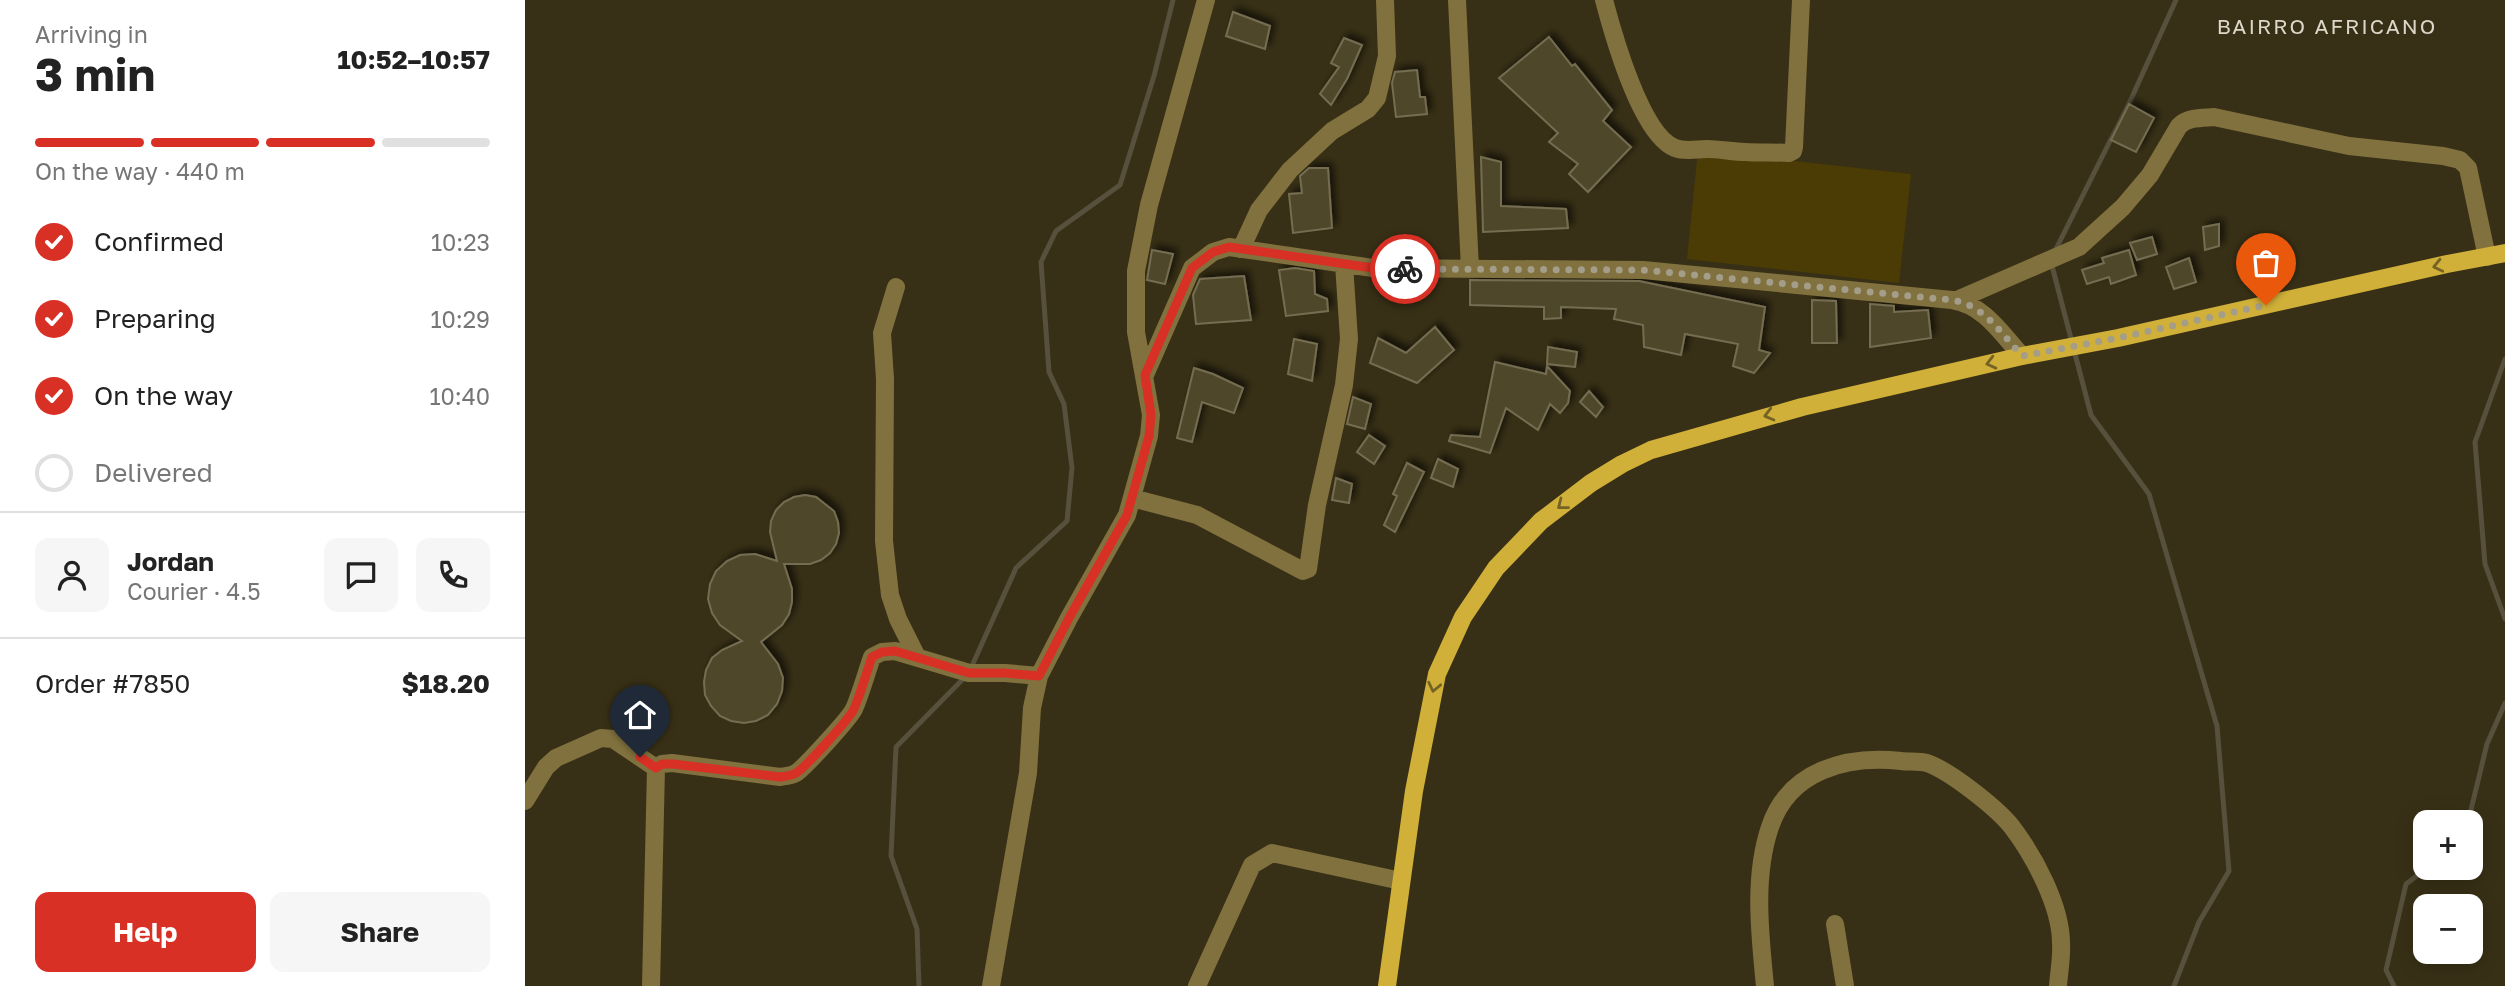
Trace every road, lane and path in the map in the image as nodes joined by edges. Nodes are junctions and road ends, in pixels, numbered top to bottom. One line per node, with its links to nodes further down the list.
1 (1206, 0): 13 (street)
2 (1385, 0): 6 (street)
3 (1457, 0): 9 (street)
4 (1604, 0): 5 (street)
5 (1801, 0)
6 (1241, 249): 8 (street); 13 (street)
7 (2496, 255): 11 (street); 12 (main road, one-way to 12)
8 (1344, 264): 9 (street); 14 (street)
9 (1470, 269): 11 (street)
10 (896, 287): 15 (street)
11 (1957, 300): 12 (street)
12 (2022, 356): 19 (main road, one-way to 19)
13 (1145, 375): 14 (street)
14 (1132, 498): 16 (street)
15 (918, 657): 16 (street); 17 (street)
16 (1039, 676): 22 (street)
17 (656, 768): 18 (street); 21 (street)
18 (525, 801)
19 (1401, 881): 23 (street); 24 (main road)
20 (1835, 924): 26 (street)
21 (651, 986)
22 (991, 986)
23 (1196, 986)
24 (1387, 986)
25 (1765, 986): 27 (street)
26 (1845, 986)
27 (2059, 986)

